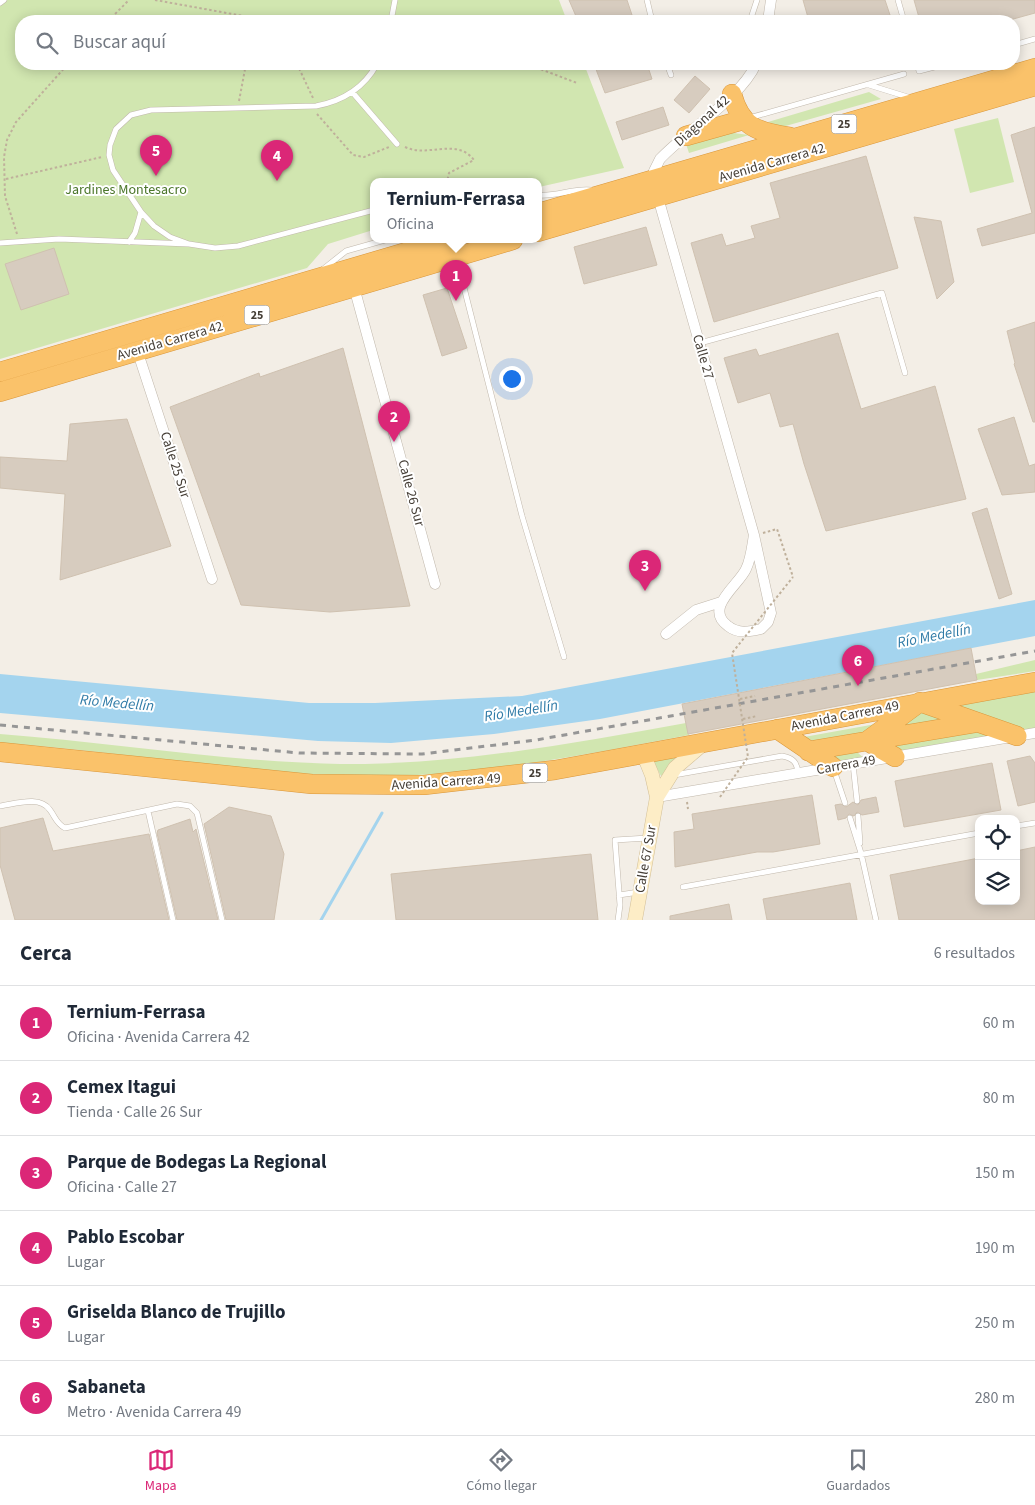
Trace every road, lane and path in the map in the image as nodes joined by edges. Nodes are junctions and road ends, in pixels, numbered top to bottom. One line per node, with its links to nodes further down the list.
1 (4, 0): 9 (lane)
2 (129, 0): 10 (path)
3 (155, 0): 11 (path)
4 (395, 0): 12 (lane)
5 (647, 0): 13 (lane)
6 (757, 0): 14 (lane)
7 (771, 0): 15 (street)
8 (898, 0): 16 (lane)
9 (0, 3)
10 (114, 15)
11 (228, 15)
12 (392, 15)
13 (651, 15)
14 (752, 15)
15 (769, 15)
16 (902, 15)
17 (1035, 39): 18 (lane)
18 (1020, 43)
19 (1035, 68): 34 (highway, Avenida Carrera 42 / 25)
20 (63, 70): 43 (path)
21 (245, 70): 36 (path)
22 (300, 70): 35 (path)
23 (373, 70): 32 (lane)
24 (543, 70): 29 (path)
25 (669, 70): 28 (lane)
26 (752, 70): 33 (street, Diagonal 42)
27 (904, 74): 30 (lane)
28 (671, 75)
29 (577, 83)
30 (868, 84): 34 (lane); 37 (lane)
31 (1035, 86): 44 (highway, Avenida Carrera 42 / 25)
32 (353, 93): 35 (lane); 40 (lane)
33 (732, 94): 37 (highway); 38 (street, Diagonal 42)
34 (921, 101): 39 (highway, Avenida Carrera 42 / 25)
35 (316, 106): 36 (lane); 40 (path)
36 (238, 108): 41 (lane)
37 (743, 120): 38 (highway); 39 (highway)
38 (686, 136): 44 (street, Diagonal 42)
39 (796, 138): 44 (highway, Avenida Carrera 42 / 25)
40 (397, 144): 42 (path)
41 (109, 155): 43 (path); 48 (lane)
42 (448, 178)
43 (6, 179): 51 (path)
44 (656, 188): 45 (highway, Avenida Carrera 42 / 25); 50 (highway, Avenida Carrera 42 / 25); 63 (street, Calle 27)
45 (614, 191): 46 (lane); 49 (highway, Avenida Carrera 42 / 25)
46 (542, 195)
47 (370, 211): 57 (lane)
48 (141, 212): 52 (lane); 57 (lane)
49 (542, 212)
50 (542, 231)
51 (19, 241): 52 (lane); 53 (lane)
52 (129, 242): 57 (lane)
53 (0, 243)
54 (375, 243): 59 (lane)
55 (437, 243): 59 (highway, Avenida Carrera 42 / 25)
56 (504, 243): 58 (highway, Avenida Carrera 42 / 25)
57 (189, 244)
58 (456, 257): 60 (highway, Avenida Carrera 42 / 25); 73 (lane)
59 (310, 280): 61 (highway, Avenida Carrera 42 / 25)
60 (354, 287): 62 (highway, Avenida Carrera 42 / 25); 70 (street, Calle 26 Sur)
61 (180, 318): 62 (highway); 65 (highway, Avenida Carrera 42 / 25)
62 (243, 319): 64 (highway, Avenida Carrera 42 / 25)
63 (699, 344): 66 (lane); 68 (street, Calle 27)
64 (137, 350): 67 (highway, Avenida Carrera 42 / 25); 69 (street, Calle 25 Sur)
65 (0, 372)
66 (905, 373)
67 (0, 392)
68 (754, 535): 71 (street, Calle 27); 71 (street, Calle 27); 76 (path, bridge)
69 (212, 579)
70 (435, 584)
71 (721, 602): 72 (street)
72 (666, 634)
73 (564, 657)
74 (1035, 682): 77 (highway, Avenida Carrera 49 / 25)
75 (755, 696): 76 (path)
76 (740, 699): 79 (path, bridge)
77 (920, 702): 80 (highway); 81 (highway, Avenida Carrera 49 / 25); 84 (highway)
78 (757, 716): 79 (path)
79 (743, 719): 95 (path, bridge)
80 (978, 722): 83 (highway); 84 (highway)
81 (777, 729): 85 (highway, Avenida Carrera 49 / 25); 86 (highway)
82 (1035, 733): 83 (street, Carrera 49)
83 (1016, 736): 89 (street, Carrera 49)
84 (867, 741): 86 (highway); 89 (highway)
85 (706, 742): 88 (highway, Avenida Carrera 49 / 25); 93 (street, Calle 67 Sur)
86 (808, 751): 91 (highway)
87 (0, 752): 88 (highway, Avenida Carrera 49 / 25)
88 (643, 754): 94 (street, Calle 67 Sur)
89 (895, 757): 90 (street, Carrera 49)
90 (853, 764): 91 (street, Carrera 49); 96 (lane)
91 (833, 767): 92 (street, Carrera 49); 97 (lane)
92 (798, 773): 93 (lane); 94 (street, Carrera 49)
93 (668, 776): 94 (street, Calle 67 Sur)
94 (656, 791): 105 (street, Calle 67 Sur)
95 (720, 797)
96 (857, 801)
97 (845, 803)
98 (0, 806): 99 (lane)
99 (148, 811): 110 (lane); 111 (lane)
100 (858, 816): 106 (lane)
101 (850, 818): 106 (lane)
102 (1035, 823): 103 (lane)
103 (1020, 825)
104 (975, 833): 106 (lane)
105 (650, 838): 108 (street, Calle 67 Sur); 109 (lane)
106 (861, 853): 107 (lane); 114 (lane)
107 (683, 888)
108 (640, 892): 109 (lane); 113 (street, Calle 67 Sur)
109 (619, 894): 112 (lane)
110 (173, 920)
111 (222, 920)
112 (618, 920)
113 (635, 920)
114 (876, 920)

